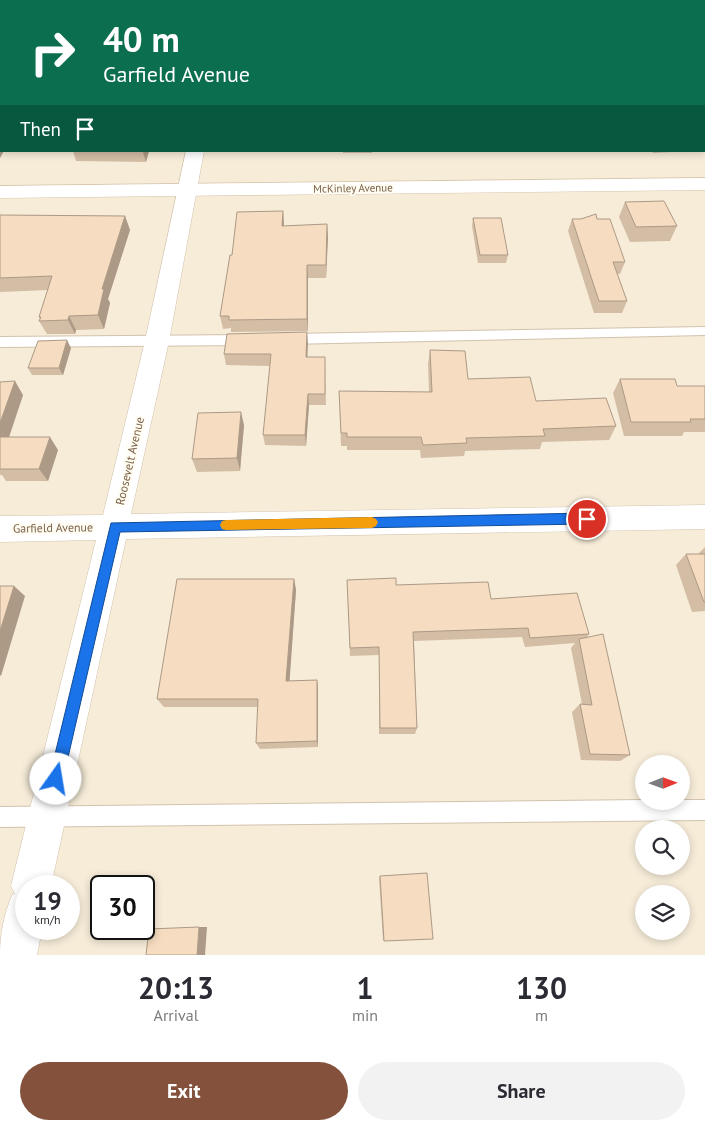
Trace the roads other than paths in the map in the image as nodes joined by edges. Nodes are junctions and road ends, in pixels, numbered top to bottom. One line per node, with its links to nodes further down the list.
1 (195, 152): 3 (street, Roosevelt Avenue)
2 (705, 184): 3 (street, McKinley Avenue)
3 (186, 190): 4 (street, McKinley Avenue); 8 (street, Roosevelt Avenue)
4 (0, 192)
5 (705, 331): 7 (lane)
6 (256, 339): 8 (lane)
7 (276, 339)
8 (157, 341): 9 (lane); 11 (street, Roosevelt Avenue)
9 (0, 342)
10 (705, 516): 11 (street, Garfield Avenue)
11 (115, 527): 12 (street, Garfield Avenue); 15 (street, Roosevelt Avenue)
12 (0, 529)
13 (705, 810): 15 (lane)
14 (0, 817): 15 (lane)
15 (47, 817): 16 (street, Roosevelt Avenue)
16 (34, 875)
17 (19, 940): 18 (street)
18 (16, 955)

